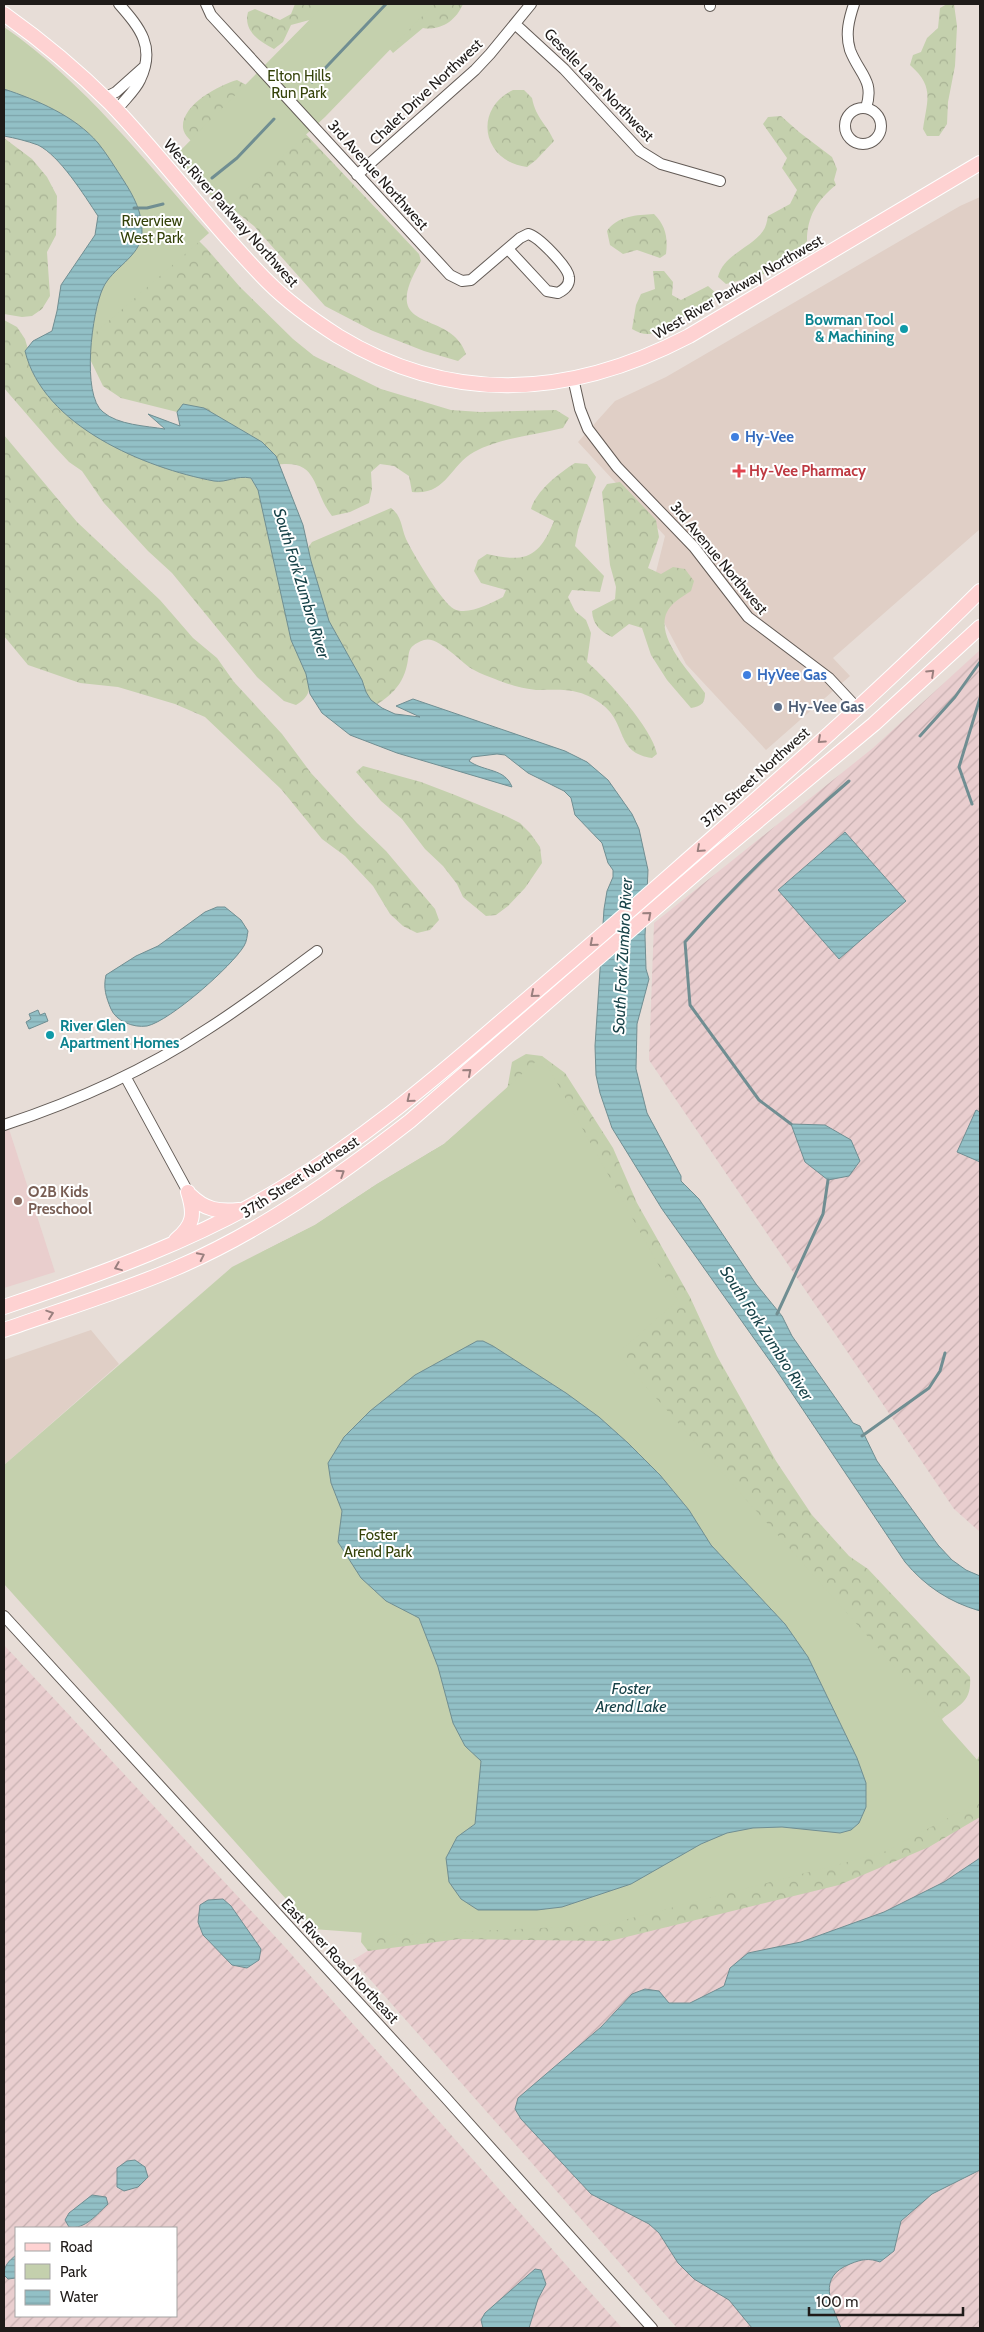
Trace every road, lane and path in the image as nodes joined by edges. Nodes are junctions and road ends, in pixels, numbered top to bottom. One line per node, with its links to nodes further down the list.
1 (119, 4): 7 (street)
2 (206, 4): 12 (street, 3rd Avenue Northwest)
3 (531, 4): 6 (street, Chalet Drive Northwest)
4 (854, 4): 9 (street)
5 (4, 14): 8 (main road, West River Parkway Northwest)
6 (515, 24): 12 (street, Chalet Drive Northwest); 13 (street, Geselle Lane Northwest)
7 (144, 66): 8 (street); 10 (street)
8 (104, 98): 10 (main road, West River Parkway Northwest)
9 (866, 108)
10 (116, 110): 15 (main road, West River Parkway Northwest)
11 (980, 163): 15 (main road, West River Parkway Northwest)
12 (356, 176): 14 (street, 3rd Avenue Northwest)
13 (720, 181)
14 (508, 249): 14 (street)
15 (573, 378): 18 (street, 3rd Avenue Northwest)
16 (978, 598): 18 (main road, 37th Street Northwest)
17 (980, 627): 27 (main road, 37th Street Northeast, one-way to 17)
18 (858, 708): 20 (main road, 37th Street Northwest, one-way to 20)
19 (317, 951): 21 (street)
20 (571, 963): 24 (main road, 37th Street Northeast, one-way to 24)
21 (125, 1076): 22 (street); 23 (street)
22 (4, 1125)
23 (188, 1192): 24 (main road); 25 (main road)
24 (242, 1210): 25 (main road, 37th Street Northeast)
25 (141, 1258): 26 (main road, 37th Street Northeast, one-way to 26)
26 (4, 1307)
27 (4, 1330)
28 (4, 1616): 29 (street, East River Road Northeast)
29 (652, 2328)

